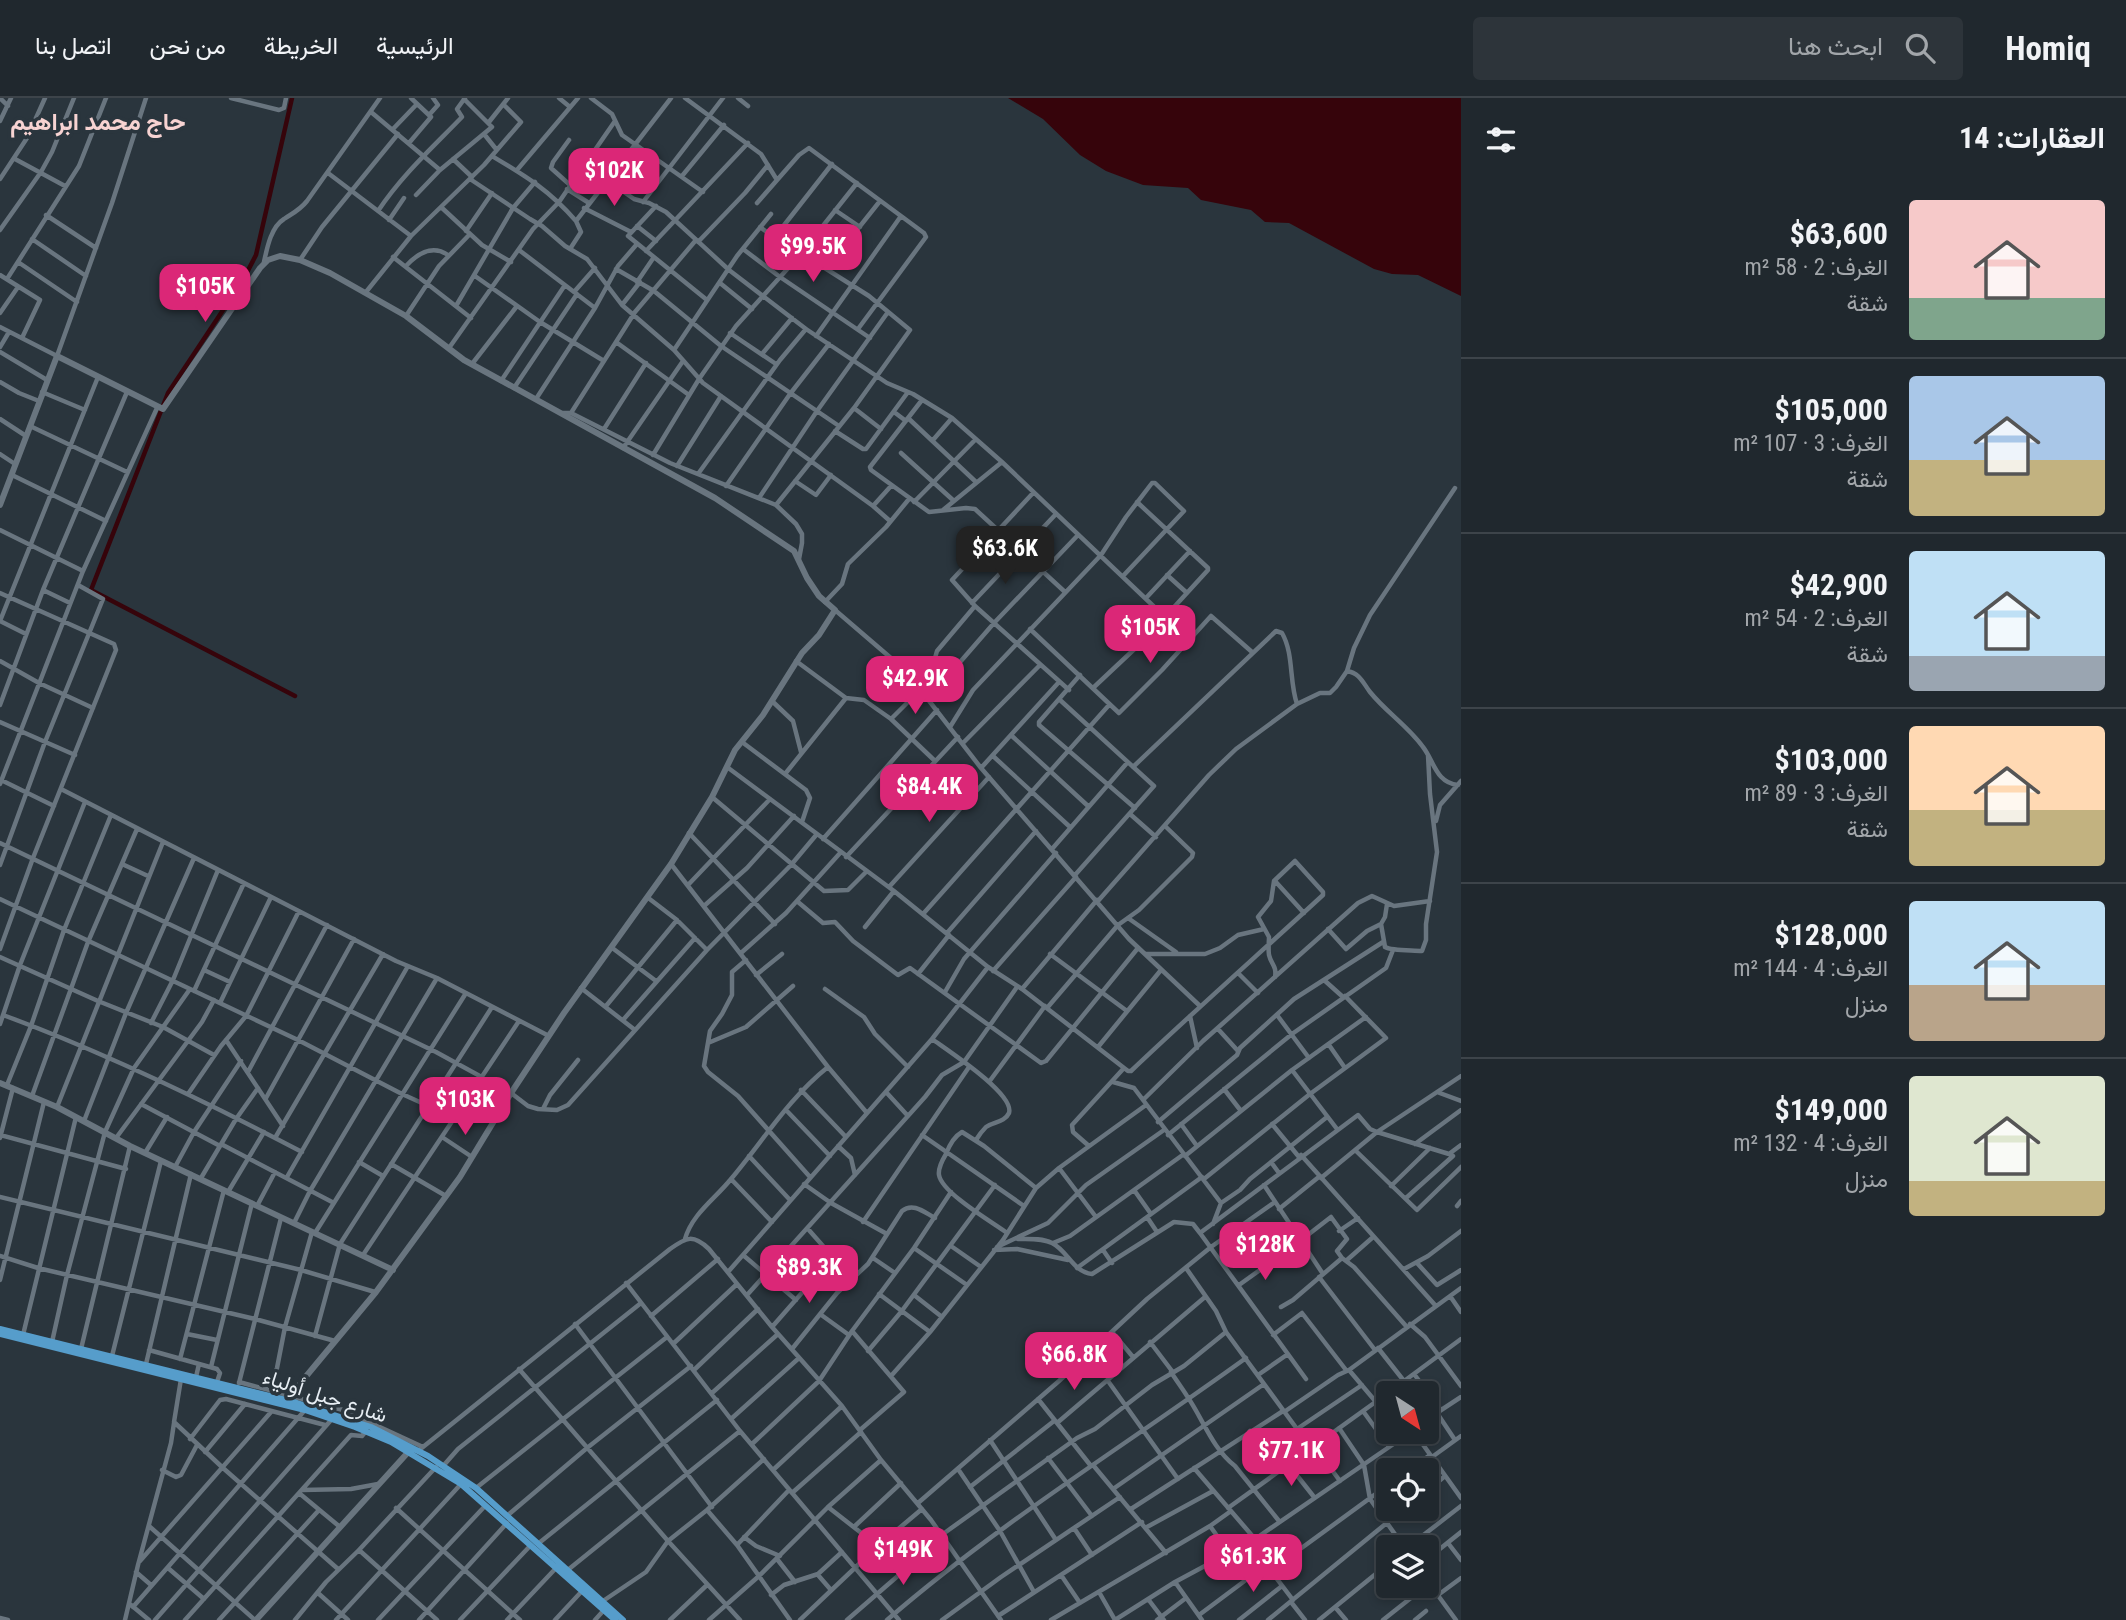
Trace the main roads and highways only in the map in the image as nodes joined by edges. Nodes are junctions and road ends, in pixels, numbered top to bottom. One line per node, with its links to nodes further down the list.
1 (0, 1329): 3 (main road, شارع جبل أولياء)
2 (0, 1335): 3 (main road, شارع جبل أولياء)
3 (415, 1449): 4 (main road, شارع جبل أولياء)
4 (440, 1466): 5 (main road, شارع جبل أولياء); 5 (main road, شارع جبل أولياء)
5 (559, 1565): 6 (main road, شارع جبل أولياء); 7 (main road, شارع جبل أولياء)
6 (615, 1620)
7 (623, 1620)

